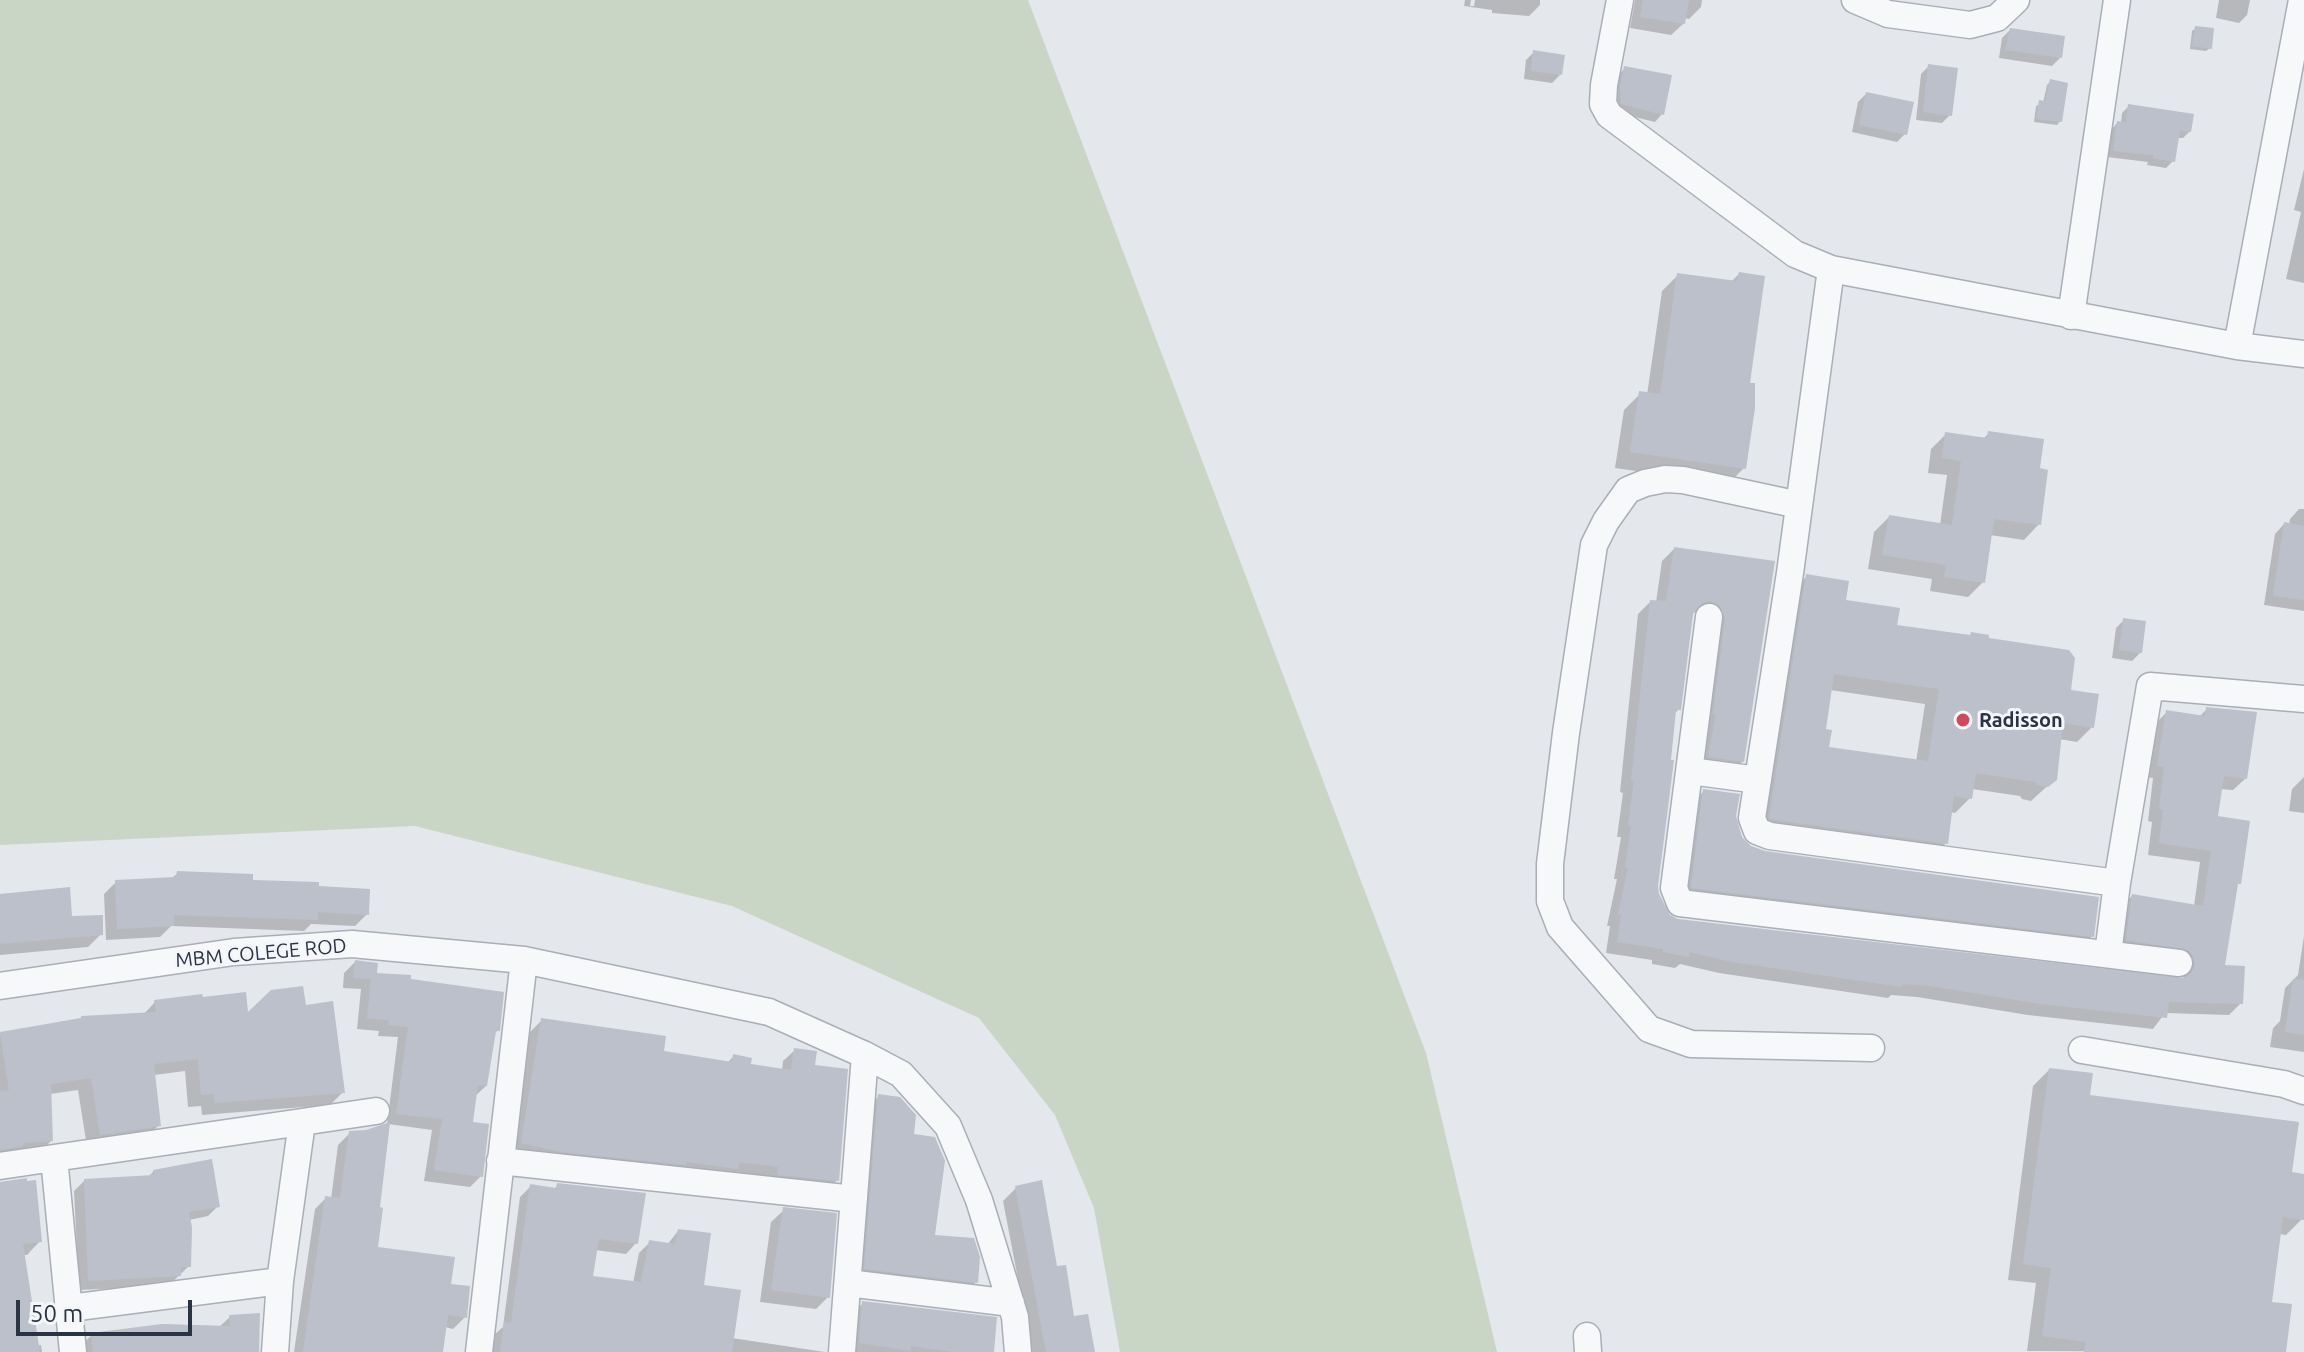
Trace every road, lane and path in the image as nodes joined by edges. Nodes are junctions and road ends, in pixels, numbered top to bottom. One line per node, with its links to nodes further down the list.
1 (1620, 0): 7 (street)
2 (1855, 0): 3 (street)
3 (2016, 0)
4 (2117, 0): 8 (street)
5 (2302, 0): 6 (street)
6 (2297, 65): 9 (street)
7 (1831, 269): 8 (street); 11 (street)
8 (2071, 316): 9 (street)
9 (2237, 346): 10 (street)
10 (2304, 354)
11 (1799, 505): 15 (street); 21 (street)
12 (1709, 617): 14 (street)
13 (2304, 699): 16 (street)
14 (1690, 771): 15 (street); 17 (street)
15 (1758, 780): 16 (street)
16 (2117, 883): 17 (street)
17 (2108, 954): 19 (street)
18 (524, 960): 20 (street, MBM COLEGE ROD); 23 (street, MBM COLEGE ROD); 28 (street)
19 (2179, 963)
20 (0, 986)
21 (1871, 1048)
22 (2082, 1050): 24 (street)
23 (865, 1055): 30 (street); 33 (street, MBM COLEGE ROD)
24 (2304, 1091)
25 (376, 1111): 26 (street)
26 (302, 1122): 27 (street); 31 (street)
27 (54, 1158): 29 (street); 34 (street)
28 (500, 1161): 30 (street); 37 (street)
29 (0, 1166)
30 (854, 1199): 32 (street)
31 (280, 1281): 34 (street); 36 (street)
32 (848, 1283): 33 (street); 38 (street)
33 (1011, 1303): 39 (street, MBM COLEGE ROD)
34 (70, 1308): 35 (street)
35 (73, 1352)
36 (275, 1352)
37 (479, 1352)
38 (842, 1352)
39 (1018, 1352)

